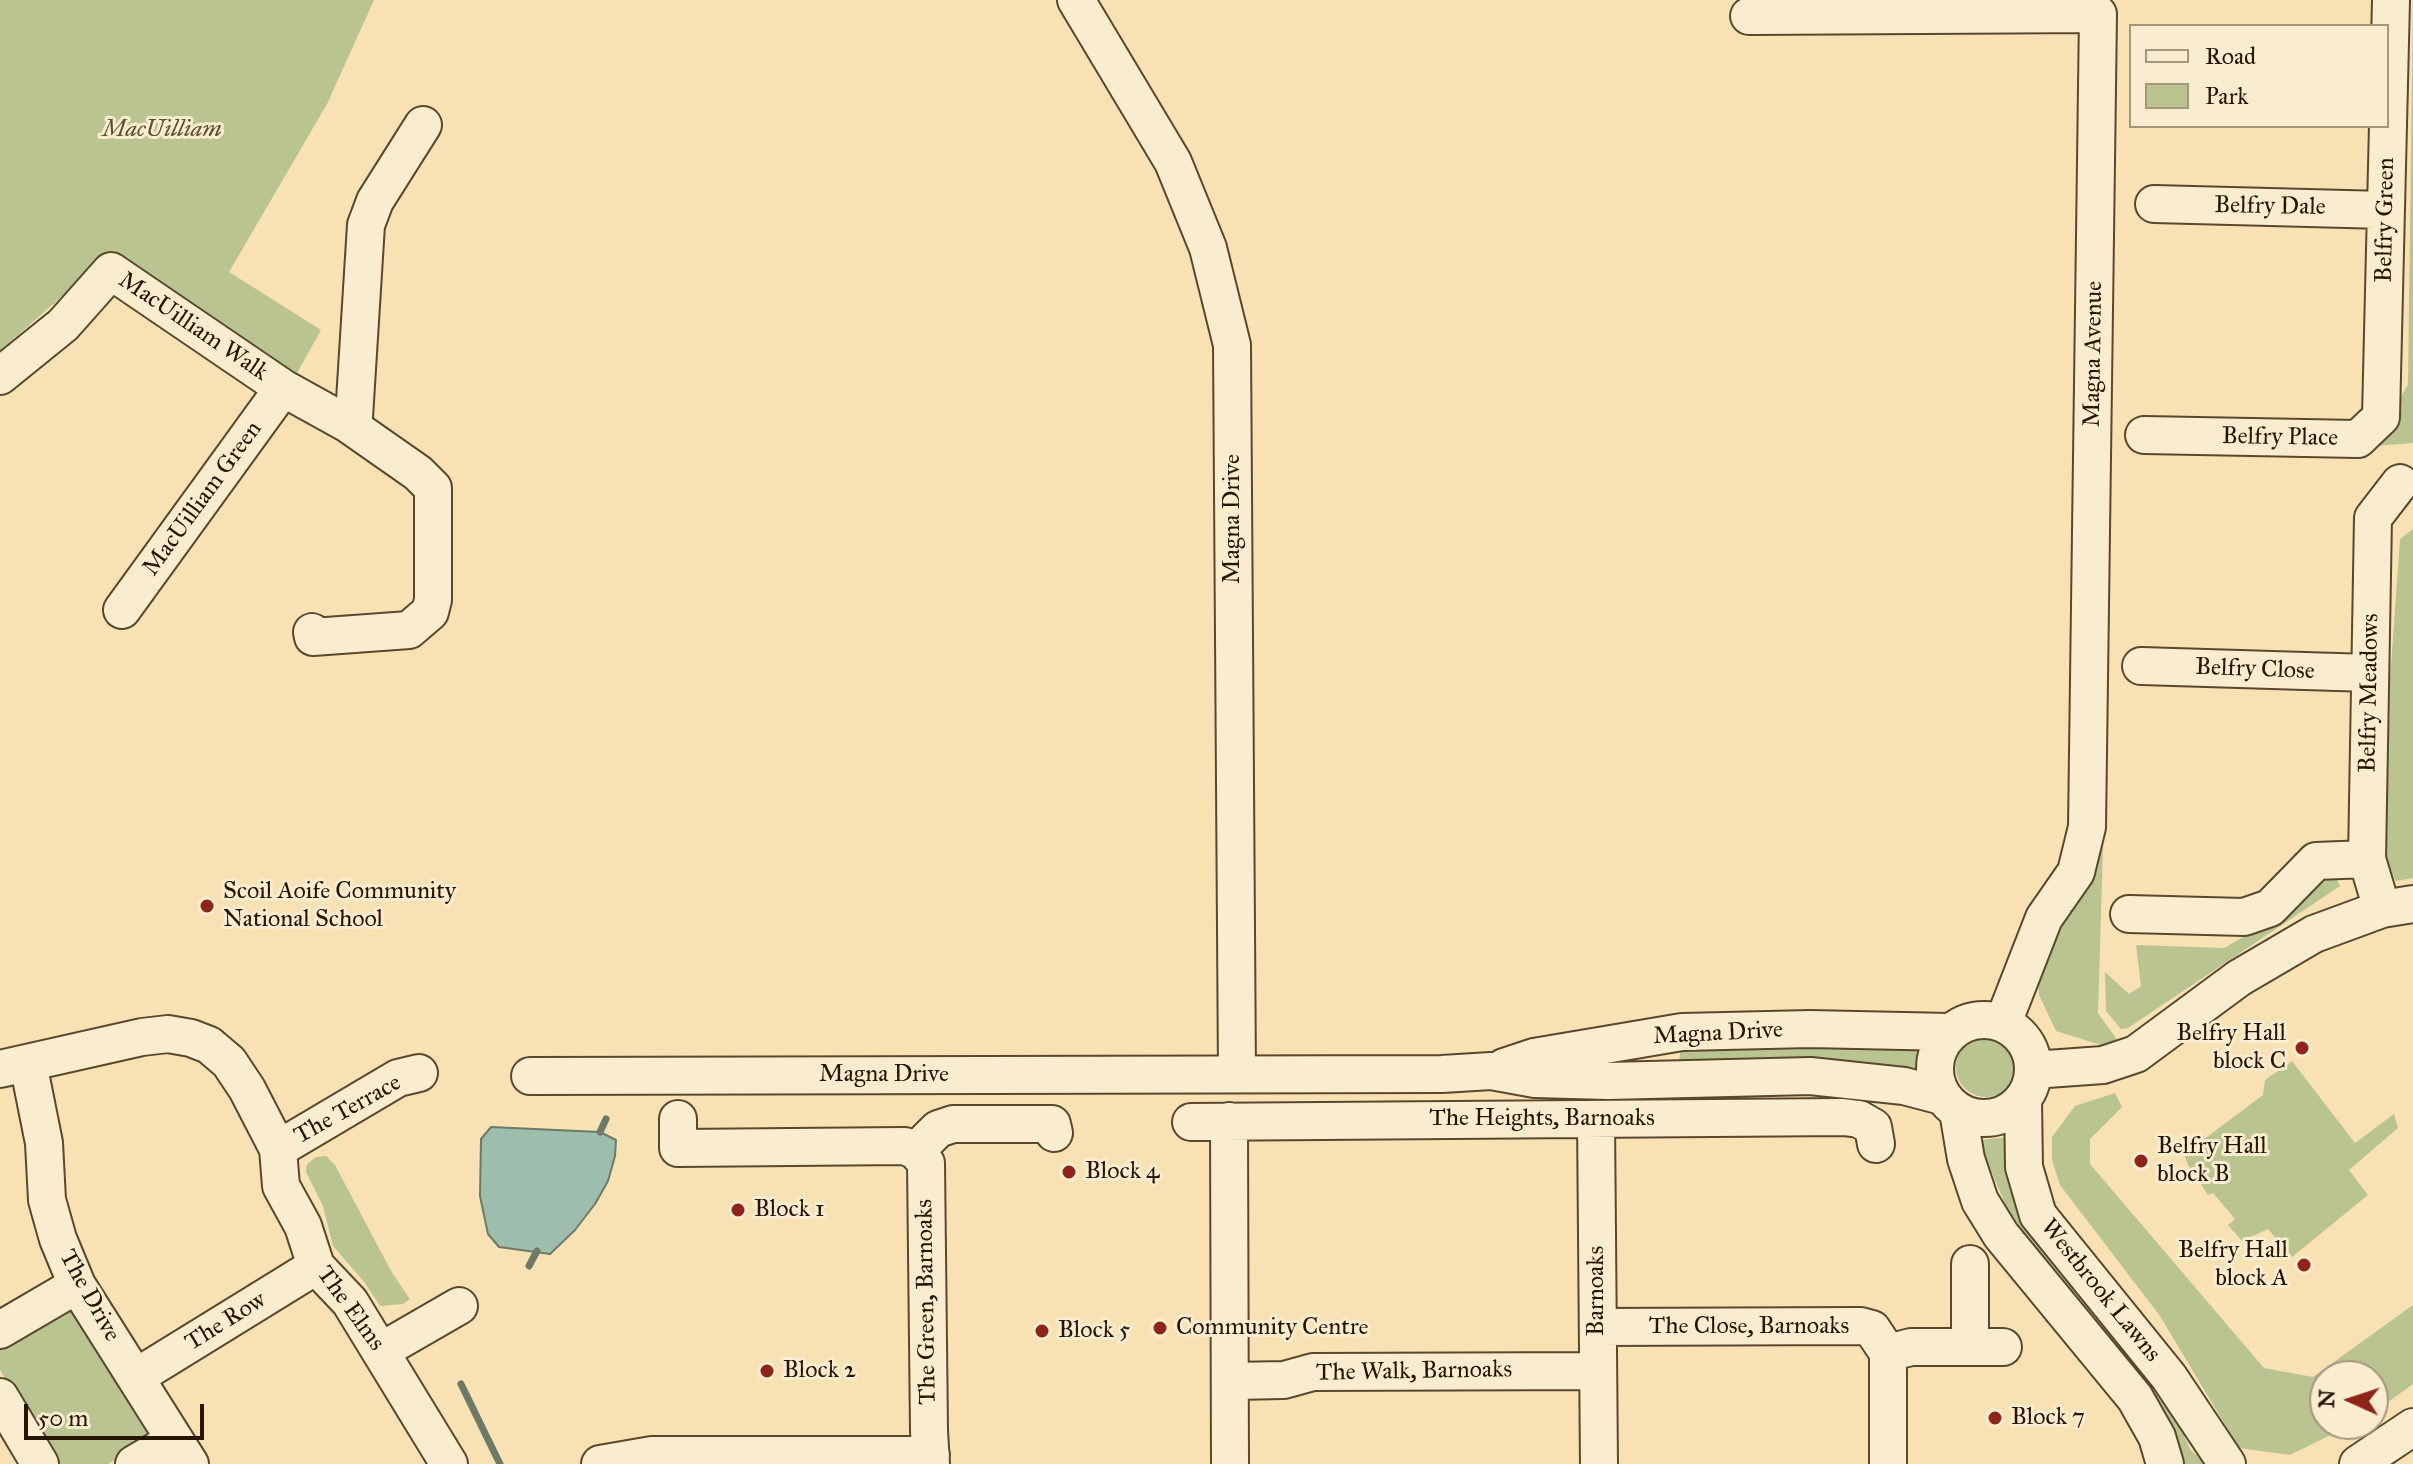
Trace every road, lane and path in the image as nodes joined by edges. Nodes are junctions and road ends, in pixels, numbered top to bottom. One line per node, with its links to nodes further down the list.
1 (1076, 0): 27 (street, Magna Drive)
2 (2391, 0): 4 (street, Belfry Green)
3 (1749, 16): 22 (street, Magna Avenue)
4 (2389, 70)
5 (423, 125): 12 (street)
6 (2387, 128): 8 (street, Belfry Green)
7 (2154, 204): 8 (street, Belfry Dale)
8 (2385, 210): 11 (street, Belfry Green)
9 (0, 376): 10 (street, MacUilliam Walk)
10 (283, 388): 12 (street); 15 (street, MacUilliam Green)
11 (2398, 392): 13 (street, Belfry Place)
12 (348, 424): 16 (street)
13 (2144, 435)
14 (2400, 483): 18 (street, Belfry Meadows)
15 (122, 610)
16 (312, 632)
17 (2141, 666): 18 (street, Belfry Close)
18 (2370, 673): 19 (street, Belfry Meadows)
19 (2367, 859): 20 (street, Belfry Meadows); 21 (street)
20 (2397, 907): 29 (street)
21 (2129, 914)
22 (2003, 1023): 23 (street); 29 (street)
23 (1950, 1032): 25 (street, Magna Drive); 30 (street)
24 (14, 1066): 37 (street, The Elms); 41 (street, The Drive)
25 (1491, 1071): 27 (street, Magna Drive); 30 (street, Magna Drive)
26 (419, 1073): 37 (street, The Terrace)
27 (1237, 1074): 28 (street, Magna Drive)
28 (530, 1076)
29 (2028, 1085): 30 (street); 62 (street, Westbrook Lawns)
30 (1950, 1104): 61 (street, Westbrook Lawns)
31 (678, 1119): 38 (street)
32 (1596, 1119): 33 (street, The Heights, Barnoaks); 36 (street, The Heights, Barnoaks); 43 (street, Barnoaks)
33 (1229, 1121): 34 (street, The Heights, Barnoaks); 49 (street)
34 (1191, 1122)
35 (1054, 1133): 38 (street)
36 (1876, 1144)
37 (278, 1149): 40 (street, The Elms)
38 (916, 1151): 53 (street, The Green, Barnoaks)
39 (1970, 1264): 46 (street)
40 (316, 1266): 45 (street, The Elms); 48 (street, The Row)
41 (77, 1285): 44 (street); 48 (street, The Drive)
42 (459, 1306): 45 (street)
43 (1598, 1327): 46 (street, The Close, Barnoaks); 47 (street, Barnoaks)
44 (0, 1330)
45 (381, 1351): 57 (street, The Elms)
46 (1888, 1353): 60 (street)
47 (1598, 1371): 49 (street, The Walk, Barnoaks); 59 (street, Barnoaks)
48 (136, 1377): 52 (street, The Drive)
49 (1232, 1381): 58 (street)
50 (0, 1397): 55 (street)
51 (2413, 1427): 63 (street)
52 (182, 1452): 56 (street)
53 (931, 1460): 54 (street, The Green, Barnoaks)
54 (603, 1463)
55 (40, 1464)
56 (134, 1464)
57 (449, 1464)
58 (1230, 1464)
59 (1599, 1464)
60 (1888, 1464)
61 (2165, 1464)
62 (2227, 1464)
63 (2357, 1464)

